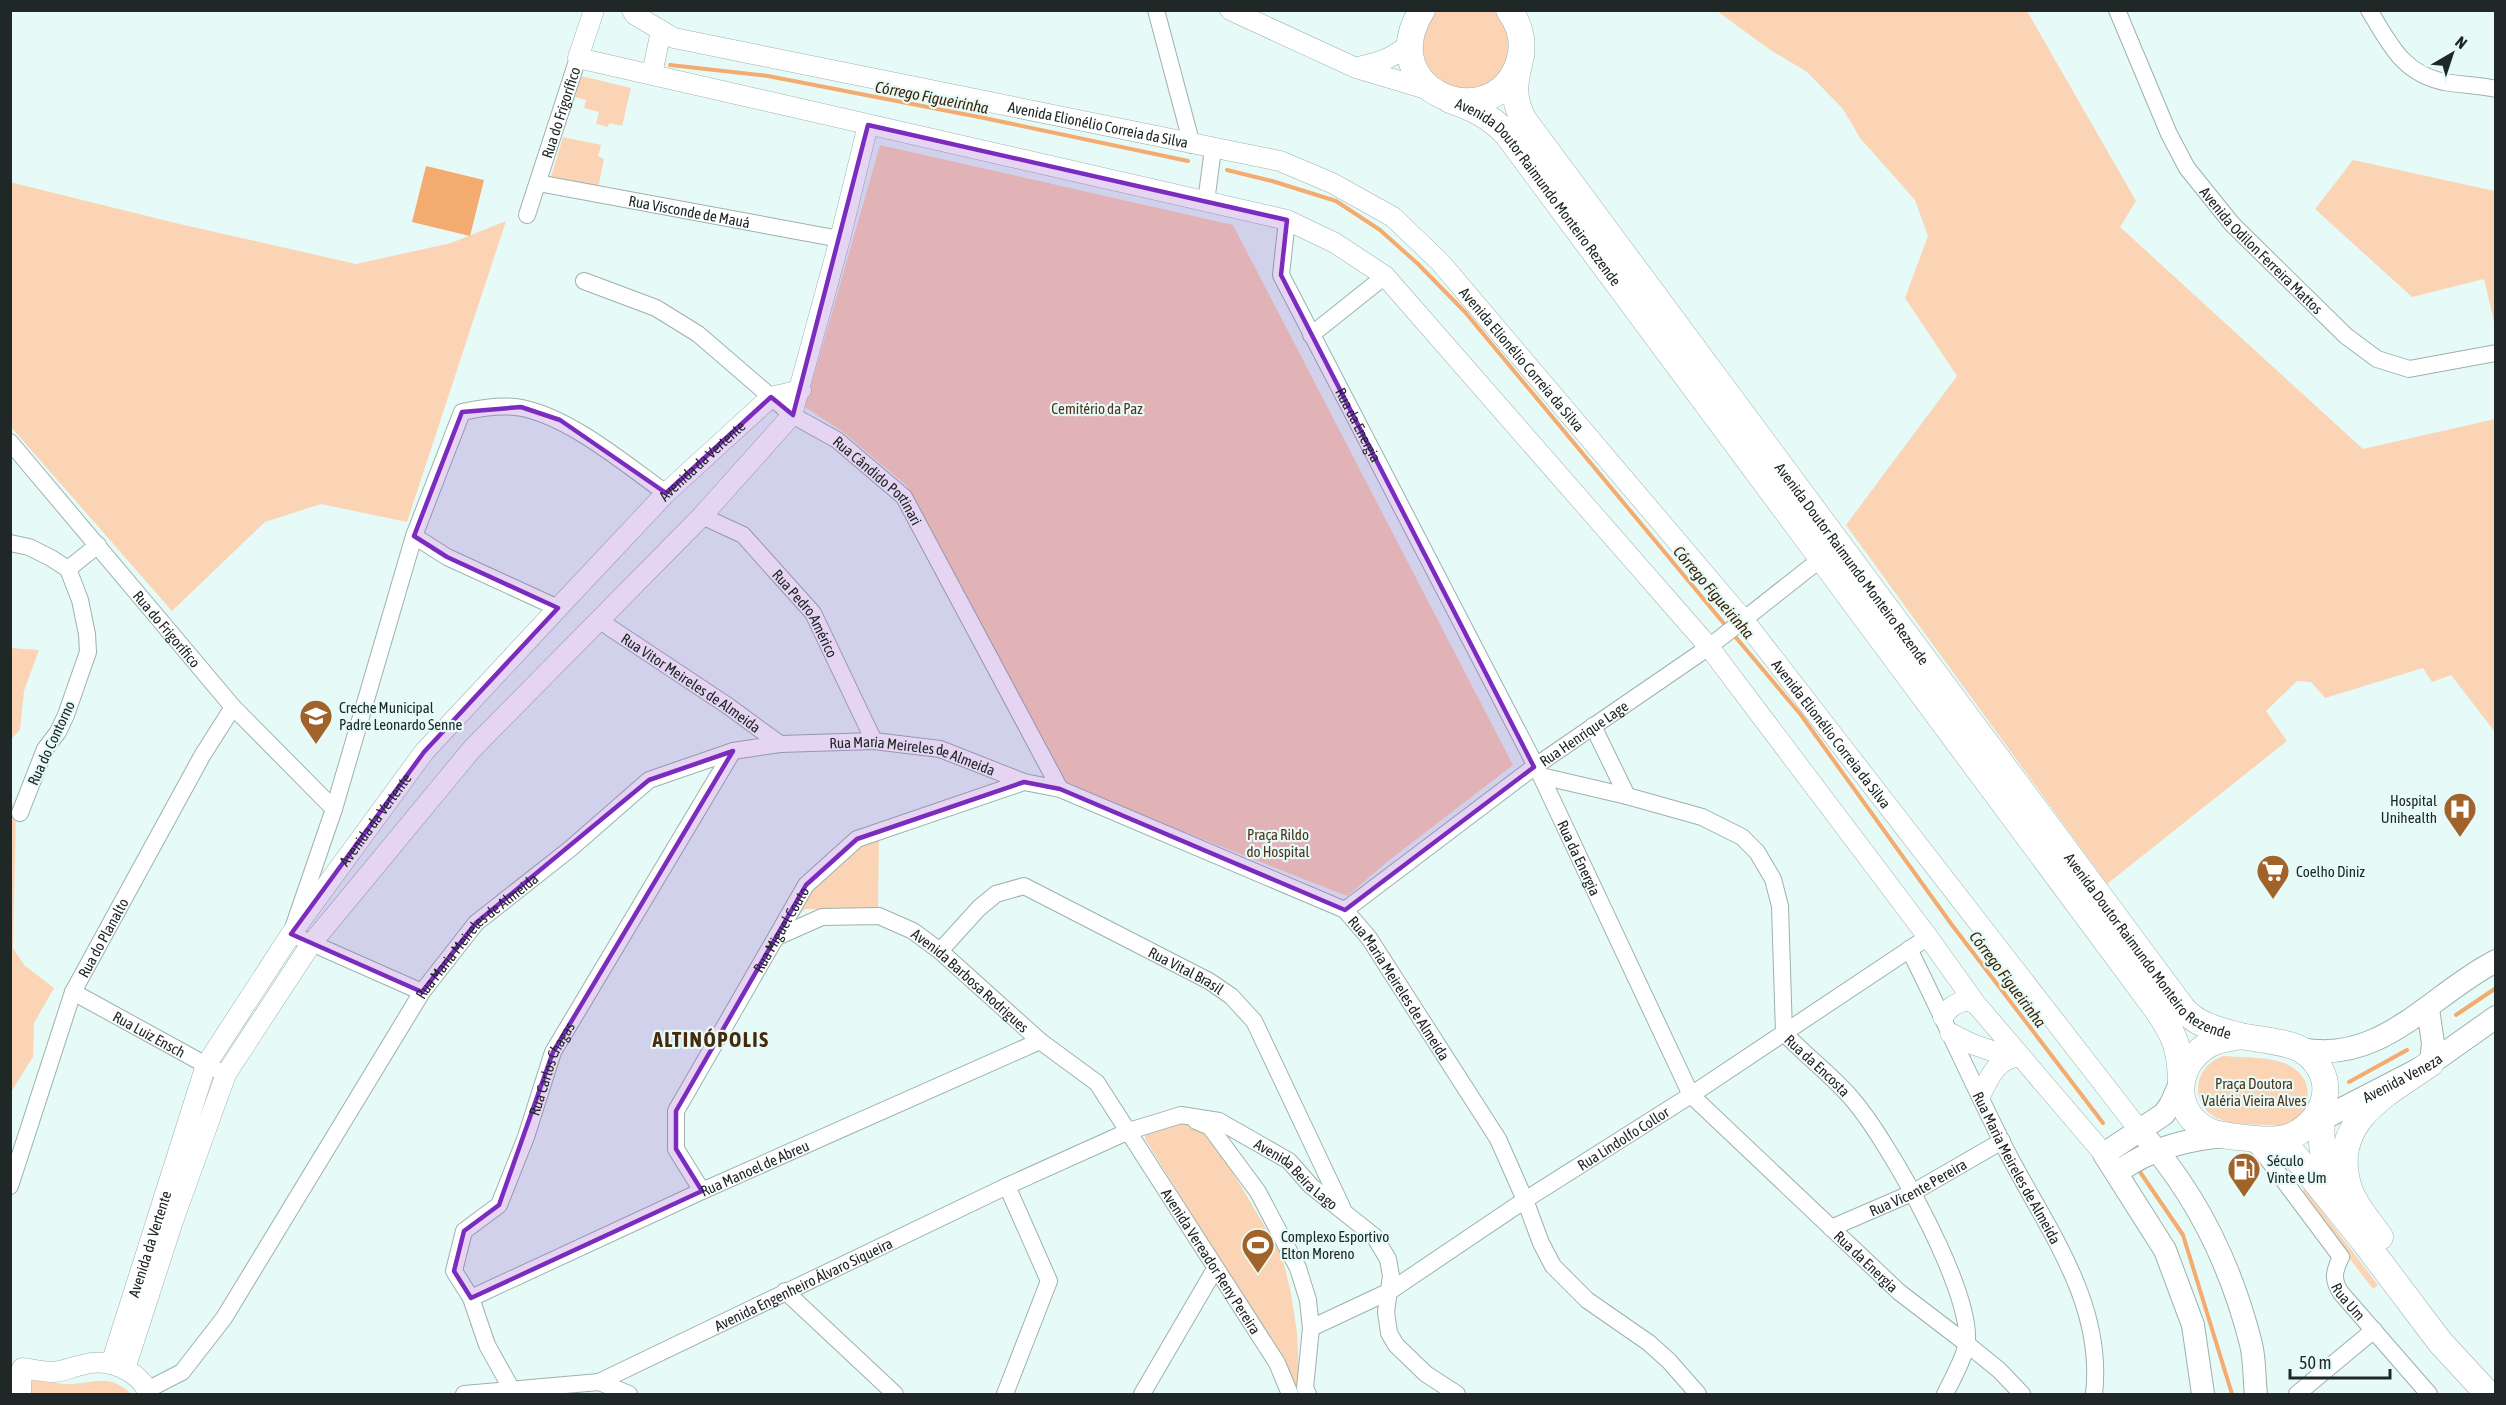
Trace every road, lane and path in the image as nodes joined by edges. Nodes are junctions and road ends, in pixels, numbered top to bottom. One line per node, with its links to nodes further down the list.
1 (594, 10): 11 (street, Rua do Frigorífico)
2 (632, 10): 9 (street, Avenida Elionélio Correia da Silva)
3 (1156, 10): 17 (street)
4 (1230, 10): 12 (street)
5 (1509, 10): 10 (main road, Avenida Doutor Raimundo Monteiro Rezende)
6 (2117, 10): 27 (street, Avenida Odilon Ferreira Mattos)
7 (2369, 10): 14 (street)
8 (1412, 23): 12 (street); 15 (main road, Avenida Doutor Raimundo Monteiro Rezende)
9 (661, 31): 13 (street); 17 (street, Avenida Elionélio Correia da Silva)
10 (1521, 56): 15 (main road, Avenida Doutor Raimundo Monteiro Rezende); 69 (main road, Avenida Doutor Raimundo Monteiro Rezende)
11 (578, 58): 13 (street); 19 (street, Rua do Frigorífico)
12 (1356, 68): 15 (street)
13 (652, 74): 16 (street)
14 (2493, 85)
15 (1441, 95): 37 (main road, Avenida Doutor Raimundo Monteiro Rezende)
16 (868, 125): 20 (street); 23 (street, Avenida da Vertente)
17 (1192, 145): 18 (street, Avenida Elionélio Correia da Silva)
18 (1213, 149): 20 (street); 40 (street, Avenida Elionélio Correia da Silva)
19 (538, 183): 21 (street, Rua do Frigorífico); 23 (street, Rua Visconde de Mauá)
20 (1206, 202): 22 (street)
21 (527, 215)
22 (1287, 220): 24 (street); 26 (street, Rua da Energia)
23 (840, 239): 28 (street, Avenida da Vertente)
24 (1385, 276): 26 (street); 42 (street)
25 (584, 281): 29 (street, Rua Cândido Portinari)
26 (1311, 335): 48 (street, Rua da Energia)
27 (2496, 353)
28 (801, 390): 29 (street, Avenida da Vertente); 30 (street, Avenida da Vertente)
29 (771, 397): 30 (street, Rua Cândido Portinari); 32 (street, Avenida da Vertente)
30 (792, 415): 33 (street, Avenida da Vertente); 50 (street, Rua Cândido Portinari)
31 (10, 442): 36 (street, Rua do Frigorífico)
32 (666, 493): 34 (street); 39 (street, Avenida da Vertente)
33 (702, 516): 41 (street, Avenida da Vertente); 45 (street, Rua Pedro Américo)
34 (414, 536): 39 (street); 52 (street)
35 (10, 543): 38 (street)
36 (98, 545): 38 (street); 43 (street, Rua do Frigorífico)
37 (1822, 558): 40 (street, Rua Henrique Lage); 76 (main road, Avenida Doutor Raimundo Monteiro Rezende)
38 (68, 569): 53 (street, Rua do Contorno)
39 (558, 608): 55 (street, Avenida da Vertente)
40 (1743, 619): 42 (street, Rua Henrique Lage); 82 (street, Avenida Elionélio Correia da Silva)
41 (600, 621): 46 (street, Rua Vitor Meireles de Almeida); 58 (street, Avenida da Vertente)
42 (1709, 646): 44 (street, Rua Henrique Lage); 57 (street)
43 (233, 707): 52 (street, Rua do Frigorífico); 62 (street, Rua do Planalto)
44 (1593, 726): 48 (street, Rua Henrique Lage); 51 (street)
45 (874, 741): 46 (street, Rua Maria Meireles de Almeida); 49 (street, Rua Maria Meireles de Almeida)
46 (780, 744): 47 (street, Rua Maria Meireles de Almeida)
47 (733, 751): 63 (street, Rua Maria Meireles de Almeida); 101 (street, Rua Carlos Chagas)
48 (1538, 772): 51 (street, Rua da Encosta); 54 (street, Rua Henrique Lage); 78 (street, Rua da Energia)
49 (1024, 782): 50 (street, Rua Maria Meireles de Almeida); 56 (street, Rua Miguel Couto)
50 (1060, 789): 54 (street, Rua Maria Meireles de Almeida)
51 (1627, 796): 68 (street, Rua da Encosta)
52 (334, 809): 55 (street)
53 (20, 813)
54 (1345, 910): 94 (street, Rua Maria Meireles de Almeida)
55 (291, 934): 58 (street); 74 (street, Avenida da Vertente)
56 (777, 937): 60 (street, Avenida Barbosa Rodrigues); 92 (street, Rua Miguel Couto)
57 (1928, 937): 59 (street, Rua Lindolfo Collor); 64 (street)
58 (311, 944): 63 (street); 75 (street, Avenida da Vertente)
59 (1909, 949): 67 (street, Rua Maria Meireles de Almeida); 68 (street, Rua Lindolfo Collor)
60 (940, 951): 70 (street, Avenida Barbosa Rodrigues); 95 (street, Rua Vital Brasil)
61 (2496, 961): 65 (main road)
62 (73, 992): 74 (street, Rua Luiz Ensch); 90 (street, Rua do Planalto)
63 (422, 992): 110 (street, Rua Maria Meireles de Almeida)
64 (1976, 1004): 67 (street); 72 (street)
65 (2428, 1009): 71 (main road); 73 (main road)
66 (2496, 1017): 73 (main road, Avenida Veneza)
67 (1946, 1025): 72 (street); 77 (street, Rua Maria Meireles de Almeida)
68 (1784, 1033): 78 (street, Rua Lindolfo Collor); 93 (street, Rua da Encosta)
69 (2240, 1036): 71 (main road); 76 (main road)
70 (1040, 1041): 81 (street, Avenida Barbosa Rodrigues); 92 (street, Rua Manoel de Abreu)
71 (2301, 1049): 80 (main road)
72 (2016, 1057): 77 (street); 87 (street)
73 (2431, 1063): 80 (main road, Avenida Veneza); 98 (main road)
74 (206, 1065): 75 (street, Rua Luiz Ensch); 105 (street, Avenida da Vertente)
75 (226, 1074): 105 (street, Avenida da Vertente)
76 (2181, 1081): 82 (main road); 83 (main road)
77 (1981, 1094): 85 (street, Rua Maria Meireles de Almeida)
78 (1691, 1095): 94 (street, Rua Lindolfo Collor); 96 (street, Rua da Energia)
79 (1181, 1115): 81 (street, Avenida Beira Lago); 95 (street, Avenida Beira Lago); 102 (street, Avenida Vereador Reny Pereira)
80 (2315, 1119): 84 (main road); 98 (main road)
81 (1129, 1131): 91 (street, Avenida Engenheiro Álvaro Siqueira); 97 (street, Avenida Vereador Reny Pereira)
82 (2140, 1131): 86 (main road); 87 (main road)
83 (2235, 1136): 84 (main road); 86 (main road); 88 (street)
84 (2272, 1140): 88 (street); 127 (main road)
85 (2002, 1141): 93 (street, Rua Vicente Pereira); 122 (street, Rua Maria Meireles de Almeida)
86 (2159, 1151): 89 (main road); 124 (main road)
87 (2104, 1154): 89 (main road)
88 (2278, 1172): 103 (street, Rua Um)
89 (2117, 1173): 123 (main road)
90 (10, 1186)
91 (1007, 1186): 100 (street, Avenida Engenheiro Álvaro Siqueira); 116 (street)
92 (702, 1191): 101 (street, Rua Manoel de Abreu)
93 (1912, 1192): 96 (street, Rua Vicente Pereira); 104 (street, Rua da Encosta)
94 (1525, 1200): 99 (street, Rua Lindolfo Collor); 119 (street, Rua Maria Meireles de Almeida)
95 (1343, 1210): 99 (street, Avenida Beira Lago)
96 (1831, 1228): 104 (street, Rua da Energia)
97 (1215, 1269): 111 (street, Avenida Vereador Reny Pereira); 117 (street)
98 (2417, 1288): 107 (main road)
99 (1390, 1291): 102 (street, Rua Lindolfo Collor); 118 (street, Avenida Beira Lago)
100 (785, 1292): 108 (street, Avenida Engenheiro Álvaro Siqueira); 115 (street)
101 (471, 1298): 109 (street, Rua Carlos Chagas)
102 (1311, 1328): 111 (street, Avenida Vereador Reny Pereira)
103 (2373, 1330): 125 (street); 126 (street, Rua Um)
104 (1967, 1344): 120 (street, Rua da Encosta); 121 (street, Rua da Energia)
105 (118, 1366): 106 (street); 110 (street)
106 (16, 1367): 112 (street)
107 (2496, 1380)
108 (599, 1382): 109 (street, Avenida Engenheiro Álvaro Siqueira); 114 (street)
109 (512, 1390): 113 (street, Avenida Engenheiro Álvaro Siqueira)
110 (148, 1392)
111 (1305, 1393)
112 (21, 1395)
113 (464, 1395)
114 (629, 1395)
115 (895, 1395)
116 (1005, 1395)
117 (1142, 1395)
118 (1456, 1395)
119 (1698, 1395)
120 (1945, 1395)
121 (2022, 1395)
122 (2094, 1395)
123 (2203, 1395)
124 (2256, 1395)
125 (2297, 1395)
126 (2429, 1395)
127 (2488, 1395)

